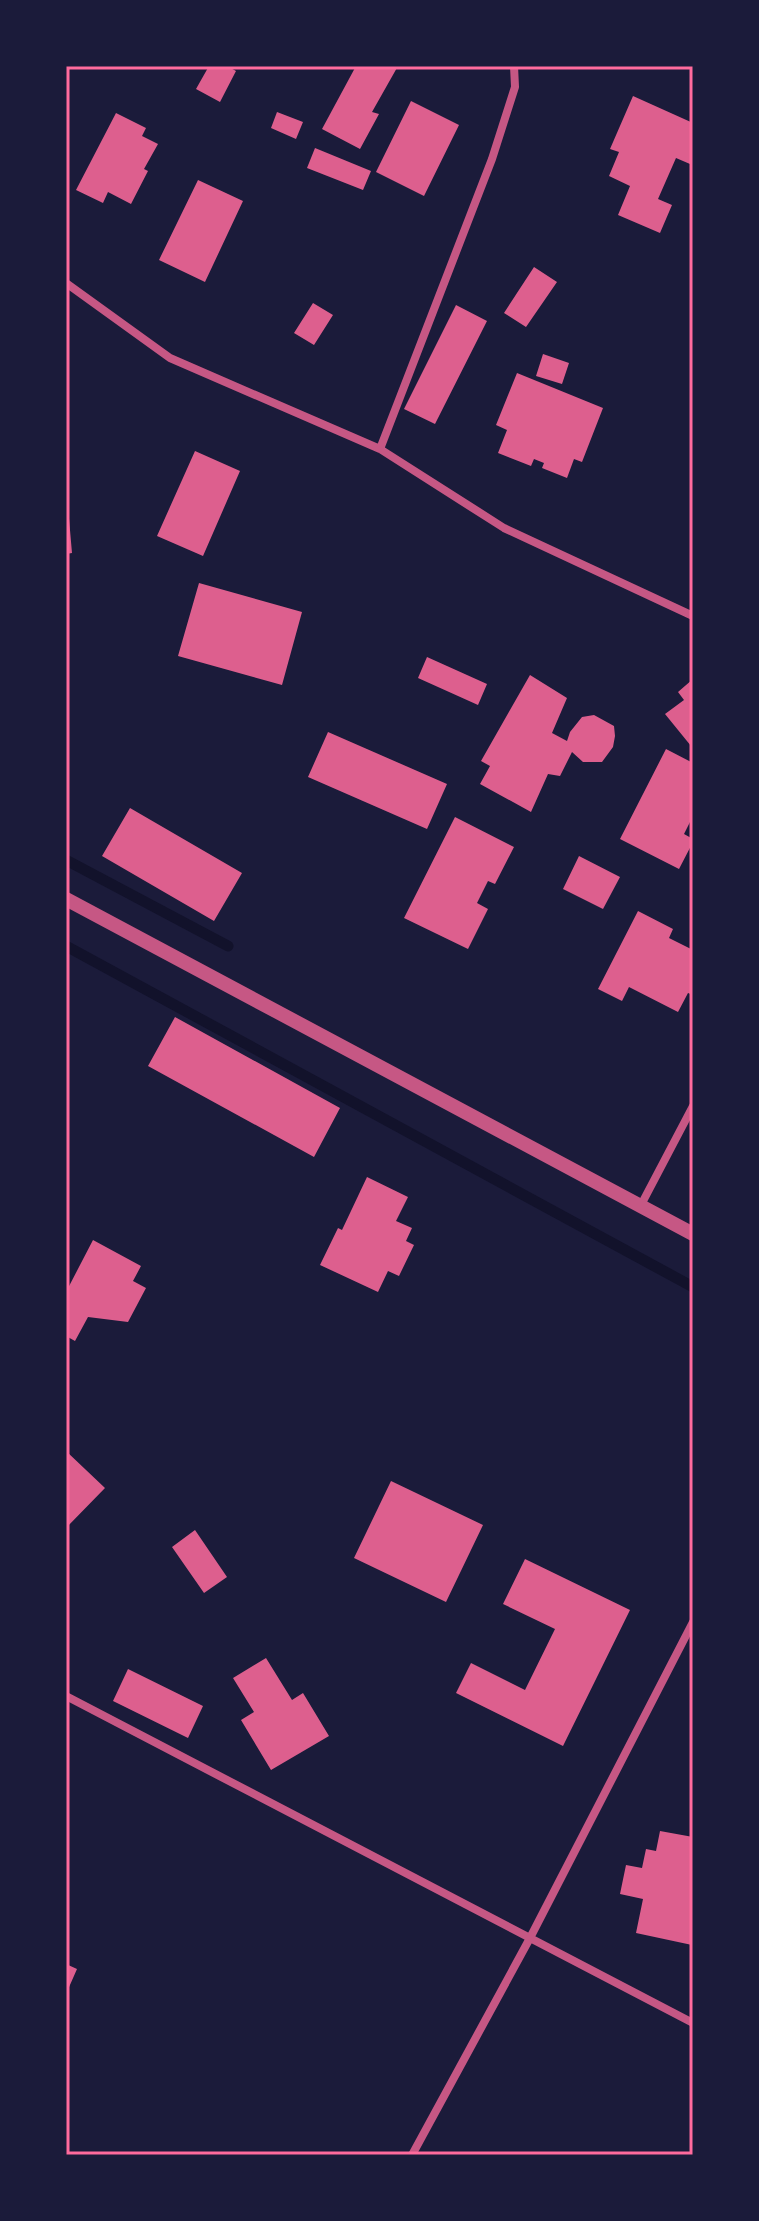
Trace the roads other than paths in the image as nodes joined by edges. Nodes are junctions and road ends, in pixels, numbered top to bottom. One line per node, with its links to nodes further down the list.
1 (514, 66): 3 (street)
2 (66, 283): 3 (street)
3 (380, 449): 4 (street)
4 (693, 616)
5 (66, 899): 7 (street)
6 (693, 1106): 7 (street)
7 (641, 1205): 8 (street)
8 (693, 1234)
9 (693, 1622): 11 (street)
10 (66, 1696): 11 (street)
11 (530, 1938): 12 (street); 13 (street)
12 (693, 2023)
13 (412, 2155)

